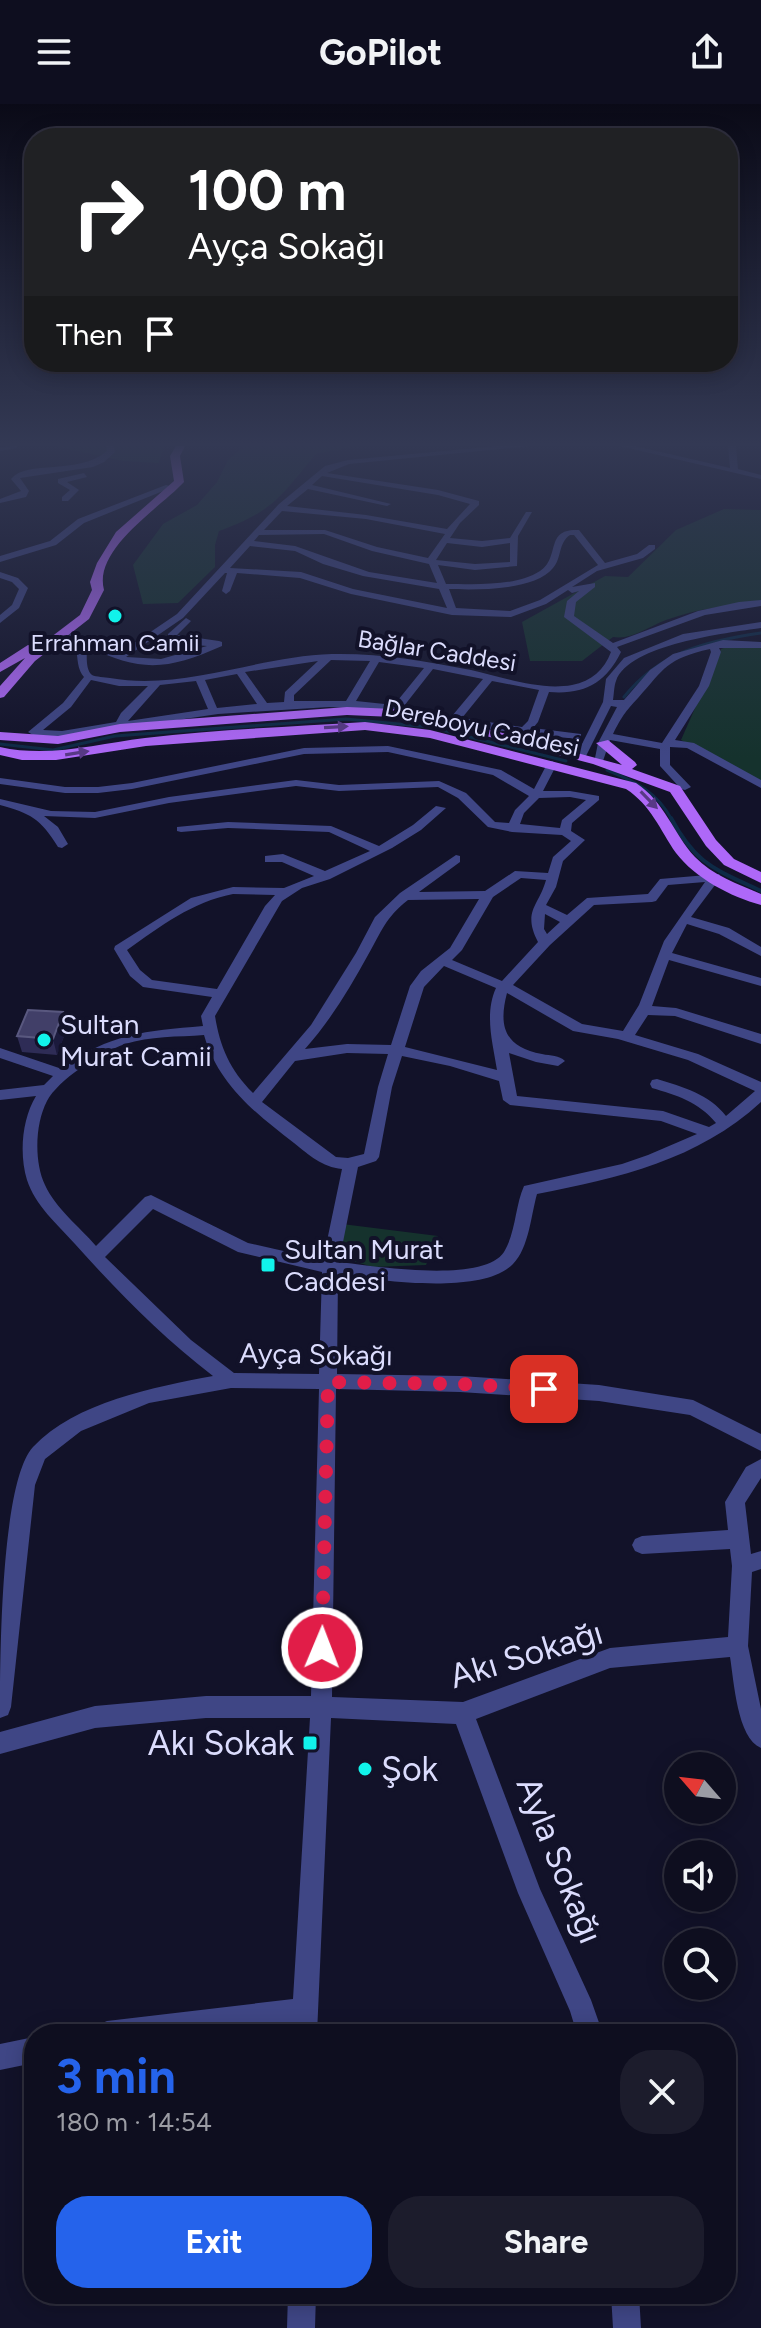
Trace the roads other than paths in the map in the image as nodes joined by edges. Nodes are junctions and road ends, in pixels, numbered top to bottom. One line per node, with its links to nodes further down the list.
1 (31, 550): 12 (street)
2 (104, 550): 21 (main road)
3 (110, 550): 21 (main road)
4 (243, 550): 15 (street)
5 (299, 550): 17 (street)
6 (379, 550): 13 (street)
7 (439, 550): 13 (street)
8 (514, 550): 13 (street)
9 (556, 550): 17 (street)
10 (590, 550): 14 (street)
11 (648, 550): 14 (street)
12 (0, 559)
13 (433, 562): 17 (street)
14 (603, 566): 20 (street)
15 (230, 570): 18 (street); 19 (street); 23 (street)
16 (0, 575): 24 (street)
17 (445, 586): 23 (street)
18 (204, 588): 31 (street); 31 (street)
19 (226, 591)
20 (561, 591): 23 (street); 30 (street)
21 (93, 601): 26 (main road)
22 (761, 603): 30 (street)
23 (452, 612)
24 (0, 620)
25 (761, 625): 34 (street)
26 (67, 635): 31 (street); 36 (main road); 36 (main road); 38 (street)
27 (761, 637): 28 (street)
28 (713, 645): 29 (street); 47 (street); 56 (street)
29 (761, 645)
30 (614, 649): 34 (street); 42 (street, Bağlar Caddesi)
31 (119, 657)
32 (328, 657): 33 (street, Bağlar Caddesi); 37 (street, Bağlar Caddesi); 48 (street)
33 (376, 659): 35 (street, Bağlar Caddesi); 45 (street)
34 (627, 660): 44 (street)
35 (430, 667): 40 (street, Bağlar Caddesi); 49 (street)
36 (3, 669): 43 (main road)
37 (240, 671): 39 (street, Bağlar Caddesi); 46 (street)
38 (89, 677): 41 (street, Bağlar Caddesi); 52 (street)
39 (199, 677): 41 (street, Bağlar Caddesi); 50 (street)
40 (488, 679): 42 (street, Bağlar Caddesi); 51 (street)
41 (158, 682): 52 (street)
42 (545, 688): 53 (street)
43 (0, 694)
44 (608, 702): 47 (street); 55 (street)
45 (349, 704): 48 (street); 49 (street)
46 (263, 705): 48 (street); 50 (street)
47 (623, 705): 55 (street)
48 (293, 707): 54 (main road); 57 (main road)
49 (398, 707): 51 (street)
50 (214, 712): 52 (street)
51 (456, 718): 53 (street)
52 (121, 724)
53 (525, 730): 55 (street)
54 (0, 736)
55 (594, 739): 56 (street); 57 (main road); 59 (street); 60 (street); 62 (main road)
56 (667, 744): 64 (street); 65 (street)
57 (542, 746): 60 (main road)
58 (0, 751): 61 (main road, Dereboyu Caddesi, one-way to 61)
59 (598, 761): 60 (main road); 62 (main road, Dereboyu Caddesi)
60 (580, 763): 61 (main road, Dereboyu Caddesi); 80 (main road, Dereboyu Caddesi, one-way to 80)
61 (552, 764): 66 (street)
62 (647, 777): 77 (main road, Dereboyu Caddesi)
63 (0, 781): 66 (street)
64 (761, 785)
65 (685, 787)
66 (536, 795): 71 (street); 72 (street)
67 (4, 807): 69 (street)
68 (440, 808): 74 (street)
69 (31, 811): 71 (street); 73 (street)
70 (181, 829): 74 (street)
71 (512, 829): 72 (street)
72 (565, 832): 79 (street)
73 (62, 844)
74 (376, 849): 78 (street)
75 (269, 859): 78 (street)
76 (456, 859): 83 (street)
77 (759, 875)
78 (326, 876): 81 (street)
79 (552, 877): 82 (street); 85 (street)
80 (715, 877): 84 (main road, Dereboyu Caddesi); 86 (street); 87 (street)
81 (283, 892): 94 (street); 94 (street)
82 (488, 895): 83 (street); 91 (street)
83 (404, 896): 102 (street)
84 (761, 900)
85 (540, 907): 87 (street); 88 (street)
86 (684, 919): 89 (street); 90 (street)
87 (569, 921): 88 (street)
88 (545, 942): 93 (street)
89 (761, 952)
90 (664, 955): 92 (street); 95 (street)
91 (443, 961): 93 (street); 100 (street)
92 (761, 982)
93 (505, 987): 97 (street); 98 (street)
94 (218, 993): 96 (street)
95 (646, 1010): 97 (street); 99 (street)
96 (209, 1030): 104 (street); 110 (street)
97 (626, 1037): 109 (street)
98 (499, 1039): 103 (street); 105 (street)
99 (761, 1039)
100 (397, 1050): 102 (street); 105 (street); 112 (street)
101 (0, 1053): 104 (street)
102 (290, 1057): 110 (street)
103 (558, 1061)
104 (64, 1075): 107 (street)
105 (506, 1078): 111 (street)
106 (657, 1084): 111 (street)
107 (50, 1089): 108 (street); 113 (street)
108 (0, 1095)
109 (759, 1099): 111 (street)
110 (253, 1103): 112 (street)
111 (718, 1128): 114 (street)
112 (351, 1164): 114 (street)
113 (95, 1257): 114 (street); 115 (street)
114 (330, 1267): 116 (street)
115 (231, 1380): 116 (street, Ayça Sokağı); 122 (street, Ayça Sokağı)
116 (328, 1382): 117 (street, Ayça Sokağı); 125 (street)
117 (761, 1443)
118 (761, 1467): 119 (street)
119 (737, 1539): 120 (street); 121 (street)
120 (642, 1545)
121 (752, 1563): 123 (street)
122 (6, 1587): 124 (street, Ayça Sokağı)
123 (738, 1646): 126 (street, Akı Sokağı); 127 (street)
124 (0, 1707)
125 (321, 1707): 126 (street, Akı Sokağı); 128 (street, Akı Sokağı); 129 (street)
126 (463, 1713): 131 (street, Ayla Sokağı)
127 (761, 1737)
128 (0, 1743)
129 (304, 2022): 130 (street)
130 (271, 2024)
131 (587, 2024)
132 (24, 2052): 133 (street)
133 (0, 2057)
134 (302, 2304): 136 (street)
135 (626, 2304): 137 (street)
136 (301, 2328)
137 (627, 2328)

